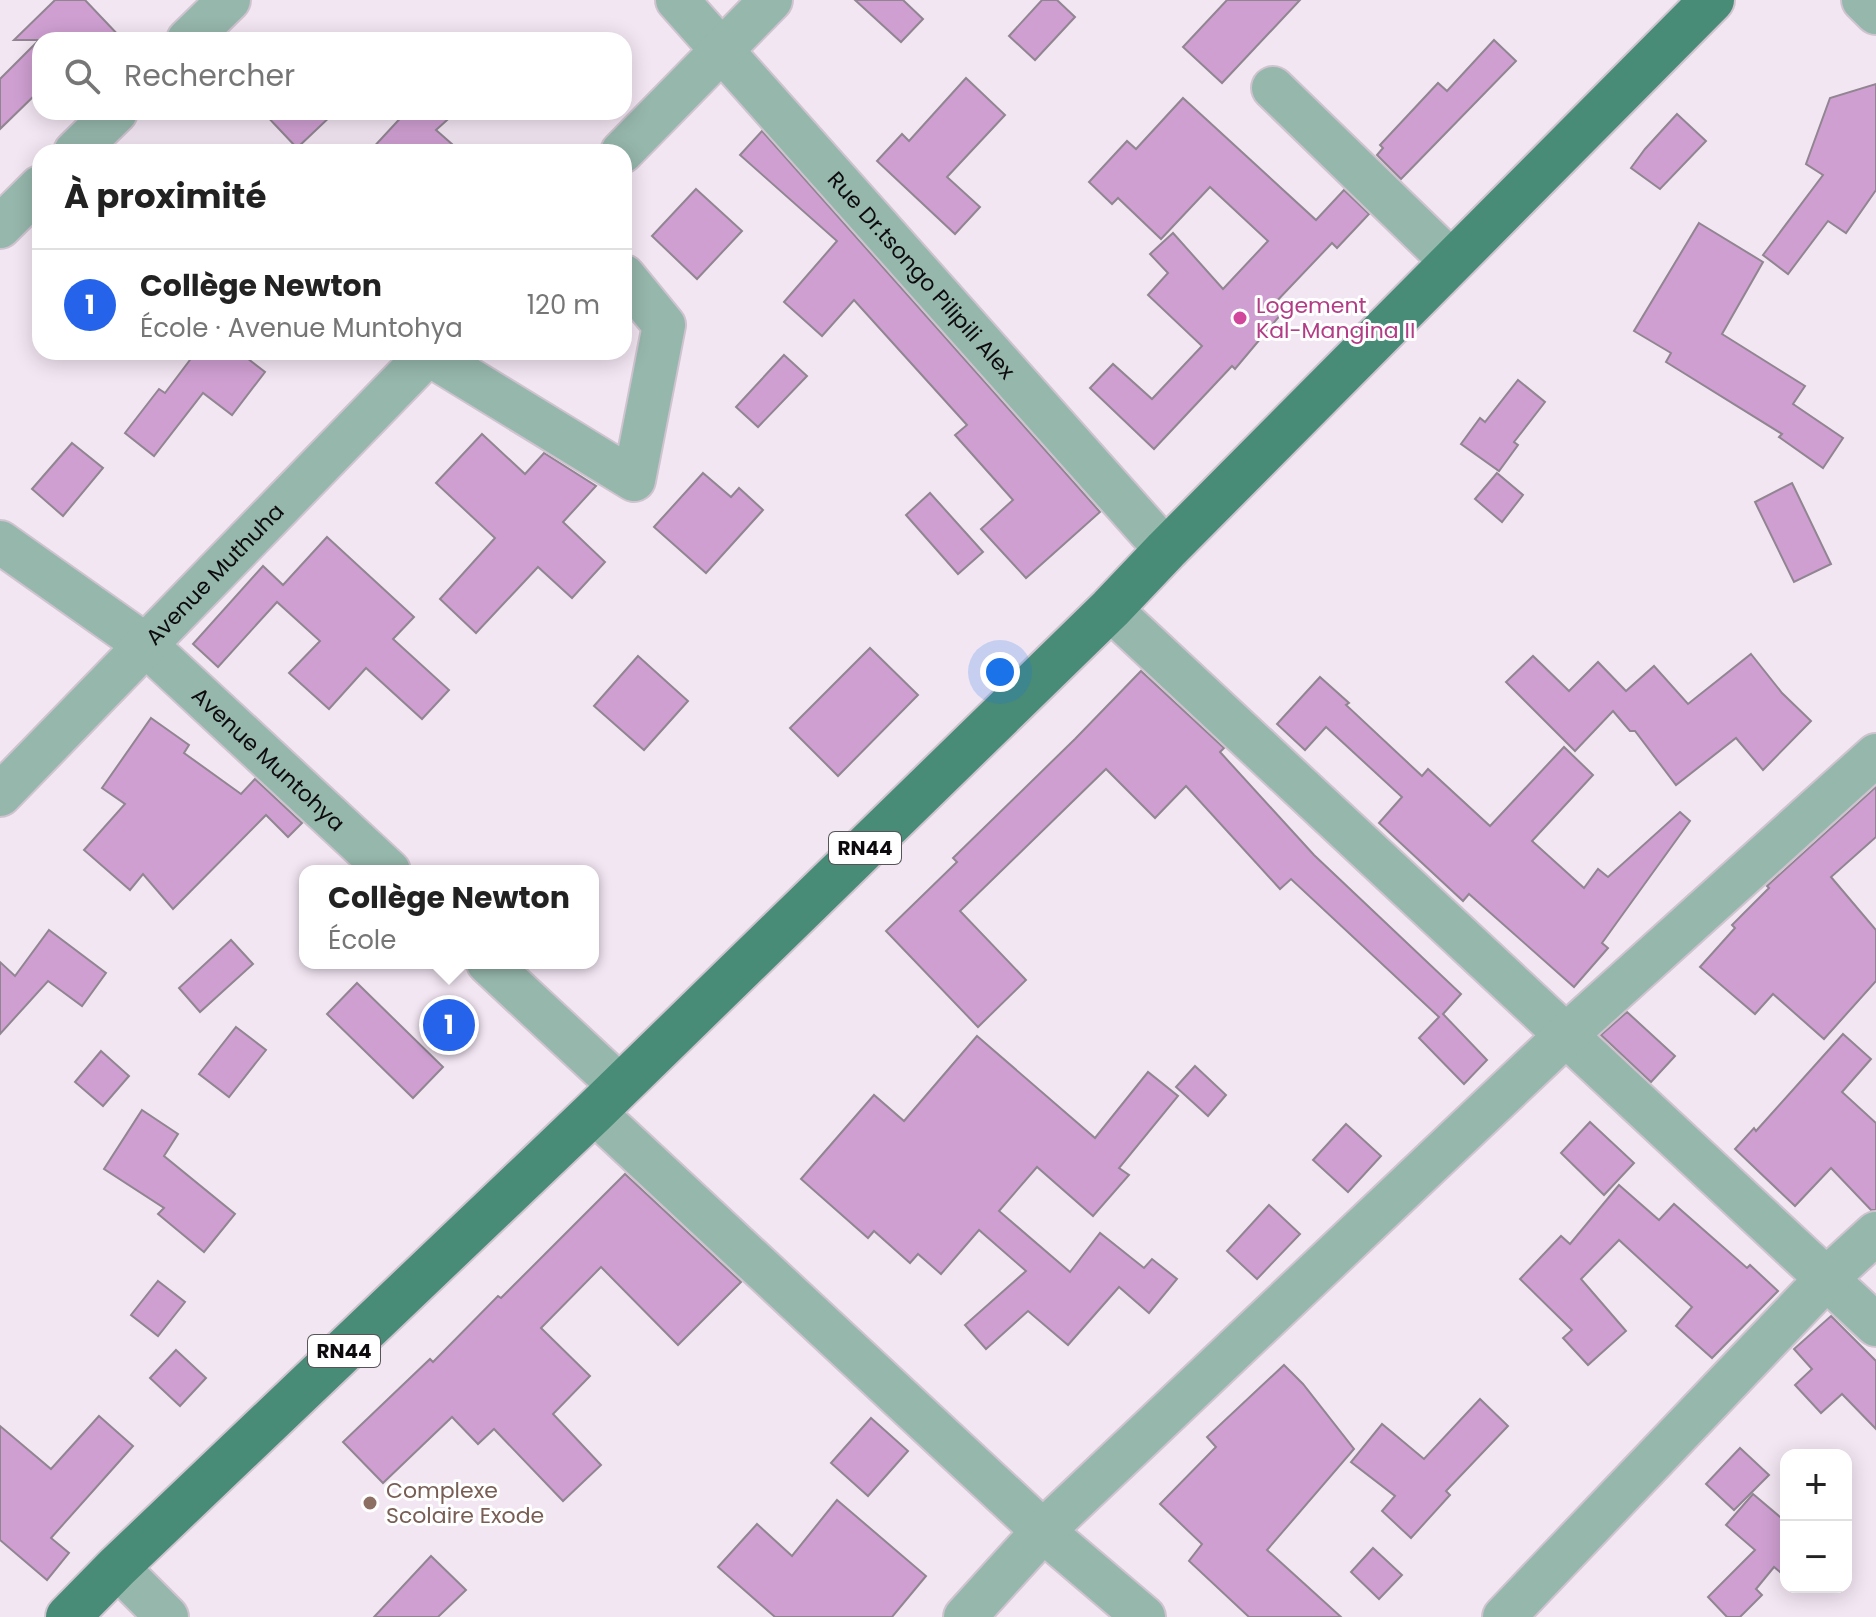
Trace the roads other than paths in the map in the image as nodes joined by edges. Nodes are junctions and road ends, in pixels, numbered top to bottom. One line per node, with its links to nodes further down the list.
1 (229, 0): 7 (street)
2 (677, 0): 8 (street, Rue Dr.tsongo Pilipili Alex)
3 (771, 0): 8 (street)
4 (1712, 0): 15 (main road, RN44)
5 (1863, 0): 6 (street)
6 (1876, 13)
7 (196, 32)
8 (721, 48): 12 (street); 20 (street, Rue Dr.tsongo Pilipili Alex)
9 (1273, 88): 15 (street)
10 (108, 120): 11 (street)
11 (83, 144)
12 (630, 144)
13 (32, 195): 14 (street)
14 (0, 227)
15 (1452, 262): 20 (main road, RN44)
16 (632, 286): 18 (street)
17 (422, 360): 22 (street, Avenue Muthuha)
18 (440, 360)
19 (0, 542): 22 (street, Avenue Muntohya)
20 (1166, 550): 21 (main road, RN44)
21 (1110, 609): 27 (street); 28 (main road, RN44)
22 (147, 646): 24 (street, Avenue Muthuha); 25 (street, Avenue Muntohya)
23 (1876, 755): 27 (street)
24 (0, 795)
25 (383, 865)
26 (493, 969): 28 (street)
27 (1565, 1036): 30 (street); 32 (street)
28 (607, 1099): 32 (street); 33 (main road, RN44)
29 (1876, 1233): 30 (street)
30 (1827, 1278): 31 (street); 38 (street)
31 (1876, 1325)
32 (1043, 1531): 36 (street); 37 (street)
33 (117, 1567): 34 (main road, RN44); 35 (street)
34 (68, 1617)
35 (167, 1617)
36 (965, 1617)
37 (1144, 1617)
38 (1504, 1617)

